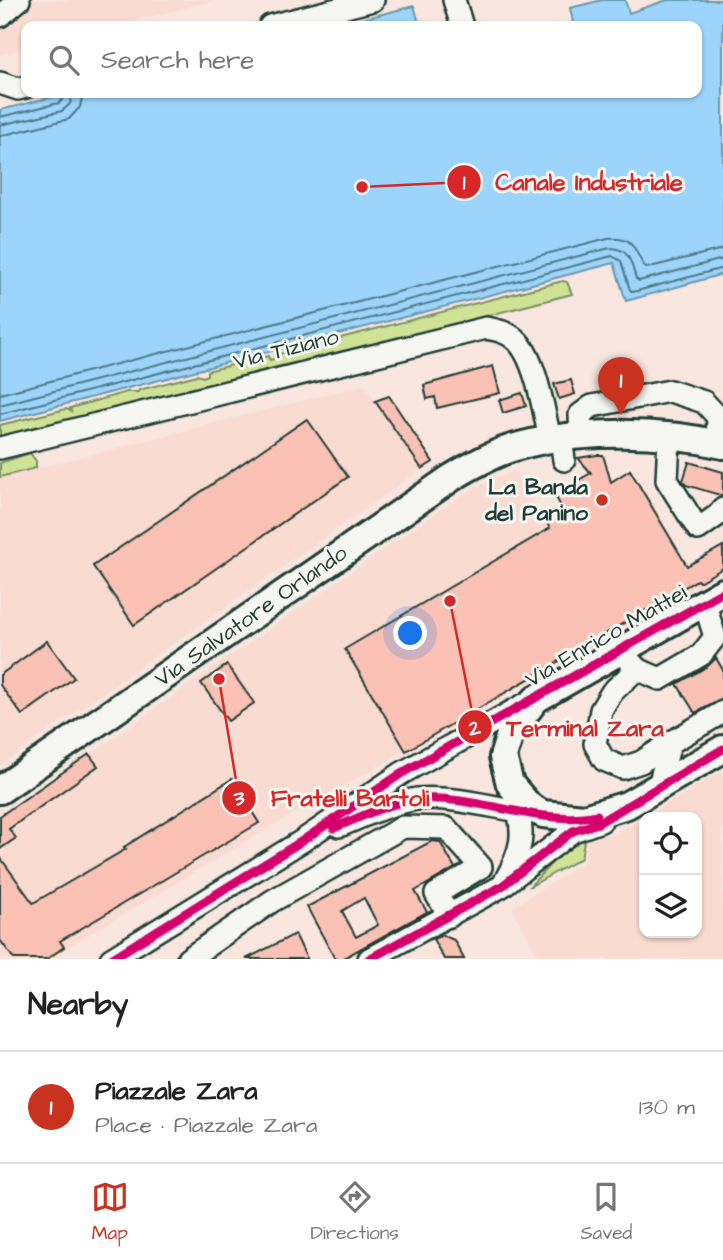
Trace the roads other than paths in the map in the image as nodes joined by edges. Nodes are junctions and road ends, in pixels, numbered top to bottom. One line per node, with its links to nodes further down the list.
1 (19, 0): 4 (street)
2 (373, 0): 5 (street)
3 (454, 0): 6 (street)
4 (0, 16)
5 (290, 21)
6 (460, 21)
7 (0, 83): 8 (street)
8 (21, 89)
9 (669, 438): 10 (main road, Via Salvatore Orlando); 11 (main road, Via Salvatore Orlando); 13 (street)
10 (564, 443): 11 (street); 12 (street, Via Tiziano); 21 (main road, Via Salvatore Orlando)
11 (720, 444)
12 (0, 447)
13 (723, 509)
14 (716, 595): 15 (street); 16 (main road, Via Enrico Mattei)
15 (719, 634): 16 (street)
16 (629, 659): 17 (main road, Via Enrico Mattei); 19 (street)
17 (536, 699): 24 (main road); 25 (street, Via Enrico Mattei)
18 (723, 712): 19 (street)
19 (670, 743): 22 (street)
20 (723, 749): 22 (main road)
21 (3, 782)
22 (659, 786): 23 (main road)
23 (627, 805): 24 (main road); 26 (street)
24 (531, 813): 25 (street, Via Enrico Mattei); 26 (street)
25 (302, 841): 29 (street, Via Enrico Mattei)
26 (502, 886): 27 (street)
27 (450, 916): 28 (street); 30 (street)
28 (391, 954): 31 (street)
29 (111, 959)
30 (188, 959)
31 (369, 959)

